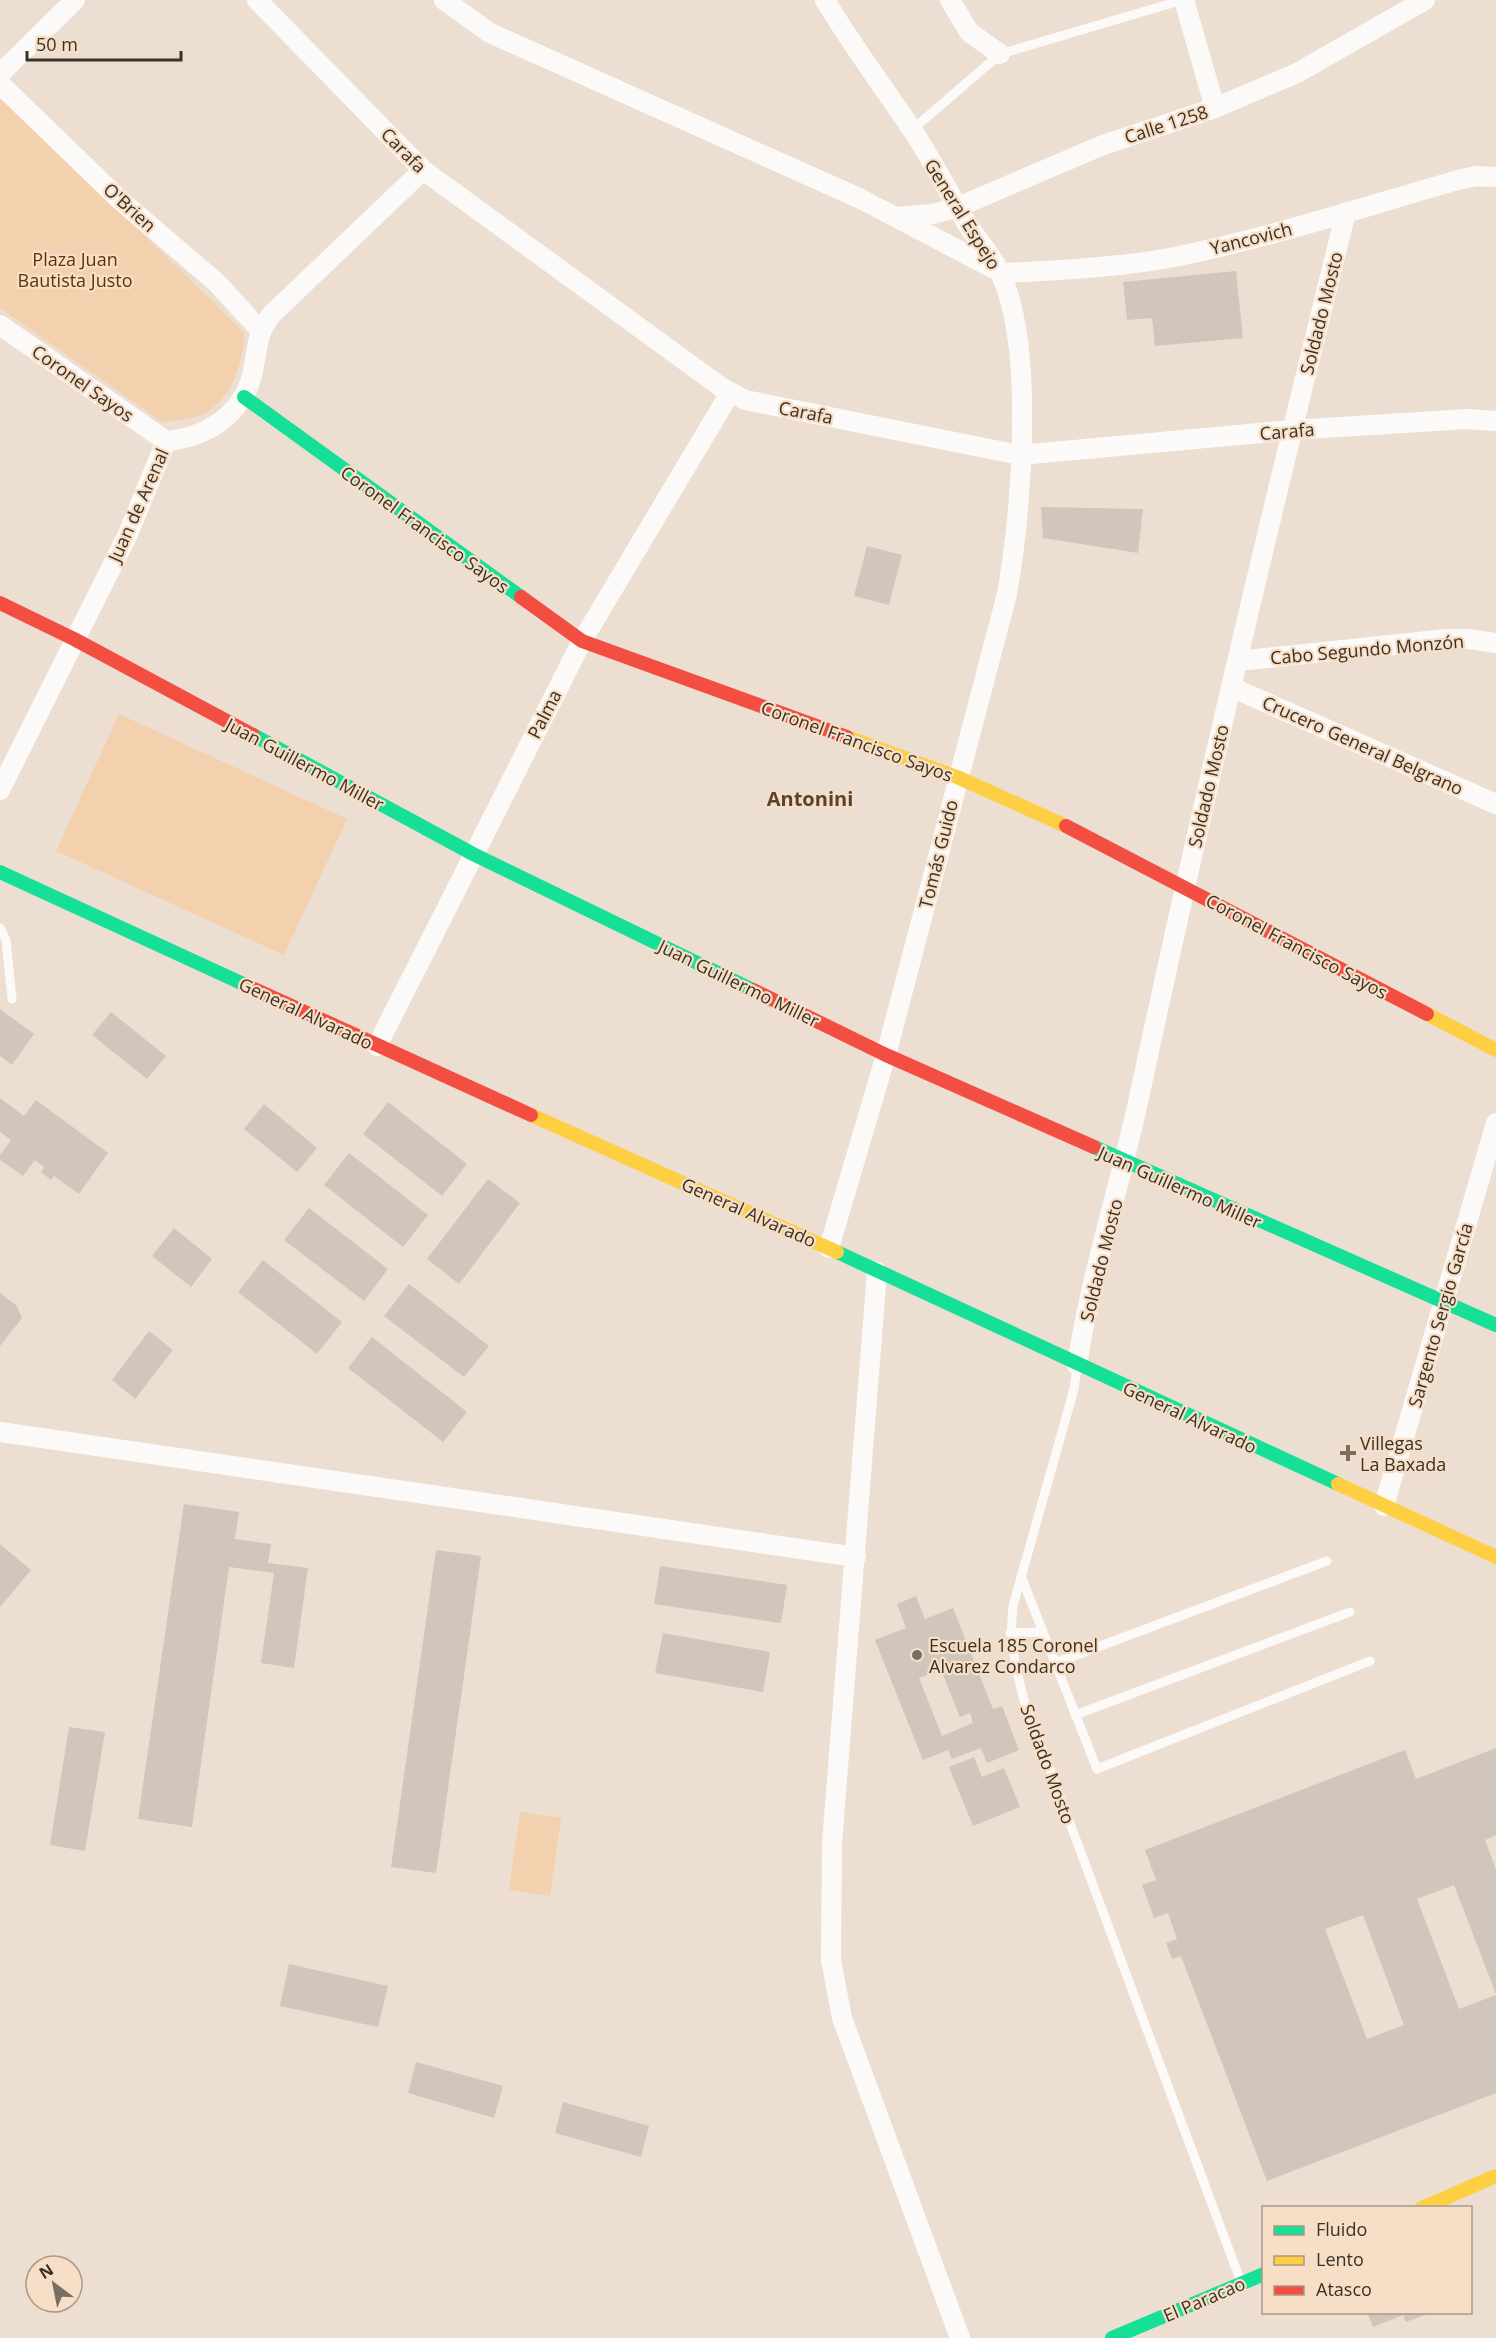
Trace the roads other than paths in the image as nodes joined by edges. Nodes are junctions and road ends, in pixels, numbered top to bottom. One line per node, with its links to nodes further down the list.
1 (75, 0): 9 (street)
2 (257, 0): 13 (street, Carafa)
3 (444, 0): 17 (street)
4 (825, 0): 12 (street, General Espejo)
5 (950, 0): 8 (street)
6 (1183, 0): 8 (lane); 11 (street)
7 (1425, 0): 11 (street, Calle 1258)
8 (1000, 54): 12 (lane)
9 (0, 74)
10 (0, 84): 20 (street, O'Brien)
11 (1215, 108): 15 (street, Calle 1258)
12 (912, 130): 15 (street, General Espejo)
13 (423, 170): 20 (street); 21 (street, Carafa)
14 (1496, 177): 16 (street, Yancovich)
15 (958, 207): 17 (street, Calle 1258); 18 (street, General Espejo)
16 (1346, 212): 18 (street, Yancovich); 24 (street, Soldado Mosto)
17 (894, 217): 18 (street)
18 (1001, 273): 26 (street, General Espejo)
19 (0, 325): 25 (street, Coronel Sayos)
20 (260, 330): 22 (street, Juan de Arenal)
21 (730, 393): 26 (street, Carafa); 29 (street, Palma)
22 (243, 397): 25 (street, Juan de Arenal); 29 (street, Coronel Francisco Sayos)
23 (1496, 421): 24 (street, Carafa)
24 (1292, 430): 26 (street, Carafa); 31 (street, Soldado Mosto)
25 (166, 441): 28 (street, Juan de Arenal)
26 (1020, 455): 33 (street, Tomás Guido)
27 (0, 603): 28 (street, Juan Guillermo Miller)
28 (74, 639): 34 (street, Juan de Arenal); 36 (street, Juan Guillermo Miller)
29 (582, 641): 33 (street, Coronel Francisco Sayos); 36 (street, Palma)
30 (1496, 644): 31 (street, Cabo Segundo Monzón)
31 (1238, 661): 32 (street, Soldado Mosto)
32 (1231, 687): 35 (street, Crucero General Belgrano); 38 (street, Soldado Mosto)
33 (957, 777): 38 (street, Coronel Francisco Sayos); 43 (street, Tomás Guido)
34 (0, 790)
35 (1496, 804)
36 (472, 854): 41 (street, Palma); 43 (street, Juan Guillermo Miller)
37 (0, 872): 41 (street, General Alvarado)
38 (1184, 886): 42 (street, Coronel Francisco Sayos); 45 (street, Soldado Mosto)
39 (0, 928): 40 (lane)
40 (12, 999)
41 (377, 1046): 46 (street, General Alvarado)
42 (1496, 1050)
43 (886, 1055): 45 (street, Juan Guillermo Miller); 46 (street, Tomás Guido)
44 (1496, 1124): 48 (street, Sargento Sergio García)
45 (1125, 1163): 48 (street, Juan Guillermo Miller); 50 (street, Soldado Mosto)
46 (830, 1248): 47 (street, General Alvarado)
47 (877, 1272): 50 (street, General Alvarado); 53 (street)
48 (1444, 1302): 49 (street, Juan Guillermo Miller); 52 (street, Sargento Sergio García)
49 (1496, 1325)
50 (1077, 1365): 52 (street, General Alvarado); 56 (lane, Soldado Mosto)
51 (0, 1432): 53 (street)
52 (1384, 1506): 54 (street, General Alvarado)
53 (856, 1557): 67 (street)
54 (1496, 1557)
55 (1327, 1561): 61 (lane)
56 (1021, 1575): 58 (lane); 59 (lane, Soldado Mosto)
57 (1350, 1612): 62 (lane)
58 (1042, 1632): 59 (lane); 61 (lane)
59 (1010, 1633): 66 (lane, Soldado Mosto)
60 (1370, 1661): 62 (lane)
61 (1054, 1663): 62 (lane)
62 (1076, 1715)
63 (1496, 2176): 64 (street)
64 (1427, 2206)
65 (1262, 2274): 66 (street, El Paracao)
66 (1241, 2283): 68 (street, El Paracao)
67 (960, 2338)
68 (1112, 2338)

